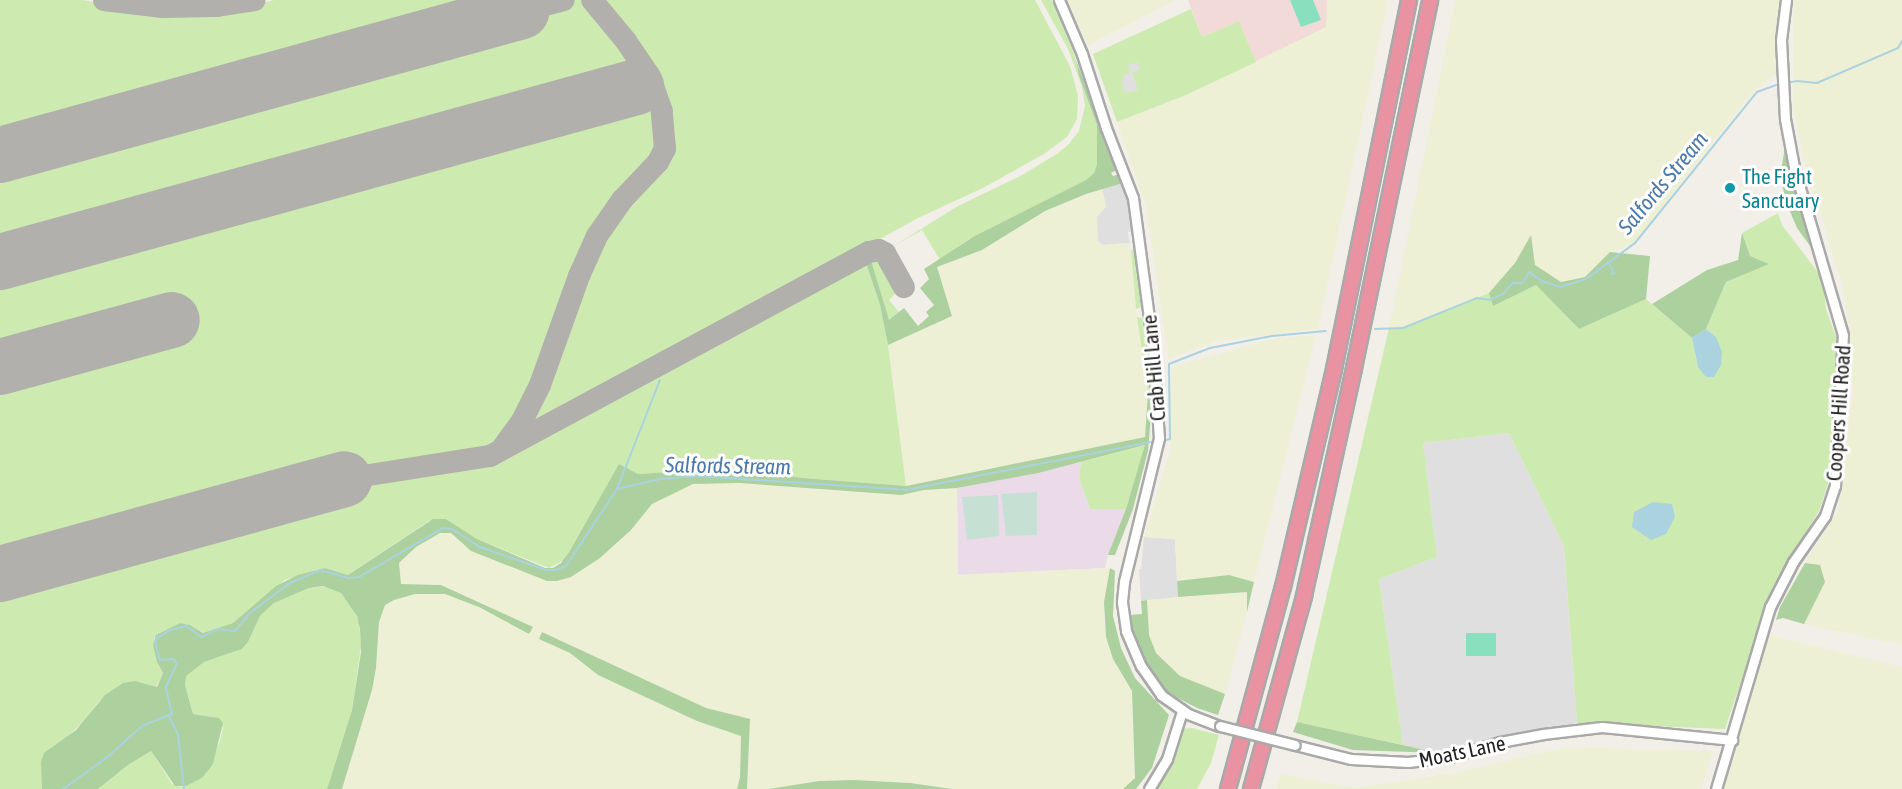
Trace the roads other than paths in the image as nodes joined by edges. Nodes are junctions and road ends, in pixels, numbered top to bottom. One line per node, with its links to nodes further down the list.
1 (1059, 0): 5 (street, Crab Hill Lane)
2 (1409, 0): 9 (highway)
3 (1430, 0): 10 (highway)
4 (1786, 0): 7 (street, Coopers Hill Road)
5 (1182, 711): 6 (street, Crab Hill Lane); 8 (street)
6 (1195, 717): 7 (street, Moats Lane, bridge)
7 (1732, 740): 11 (street, Coopers Hill Road)
8 (1149, 789)
9 (1228, 789)
10 (1251, 789)
11 (1716, 789)

